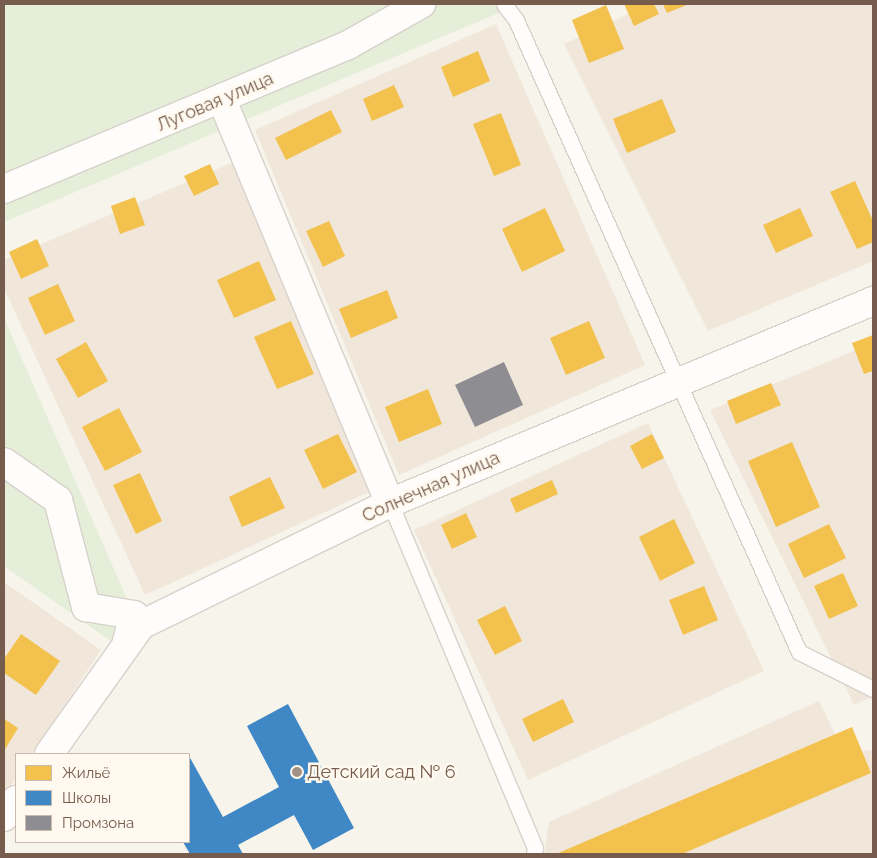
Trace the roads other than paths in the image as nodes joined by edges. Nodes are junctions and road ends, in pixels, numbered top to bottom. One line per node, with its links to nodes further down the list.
1 (421, 4): 3 (street, Луговая улица)
2 (504, 4): 6 (lane)
3 (222, 100): 4 (street, Луговая улица); 8 (street)
4 (4, 189)
5 (873, 301): 6 (street, Солнечная улица)
6 (676, 382): 8 (street, Солнечная улица); 10 (lane)
7 (4, 462): 9 (street)
8 (390, 503): 9 (street, Солнечная улица); 14 (lane)
9 (126, 646): 11 (street, Солнечная улица)
10 (873, 689)
11 (50, 753)
12 (15, 801): 13 (street)
13 (4, 817)
14 (534, 854)

